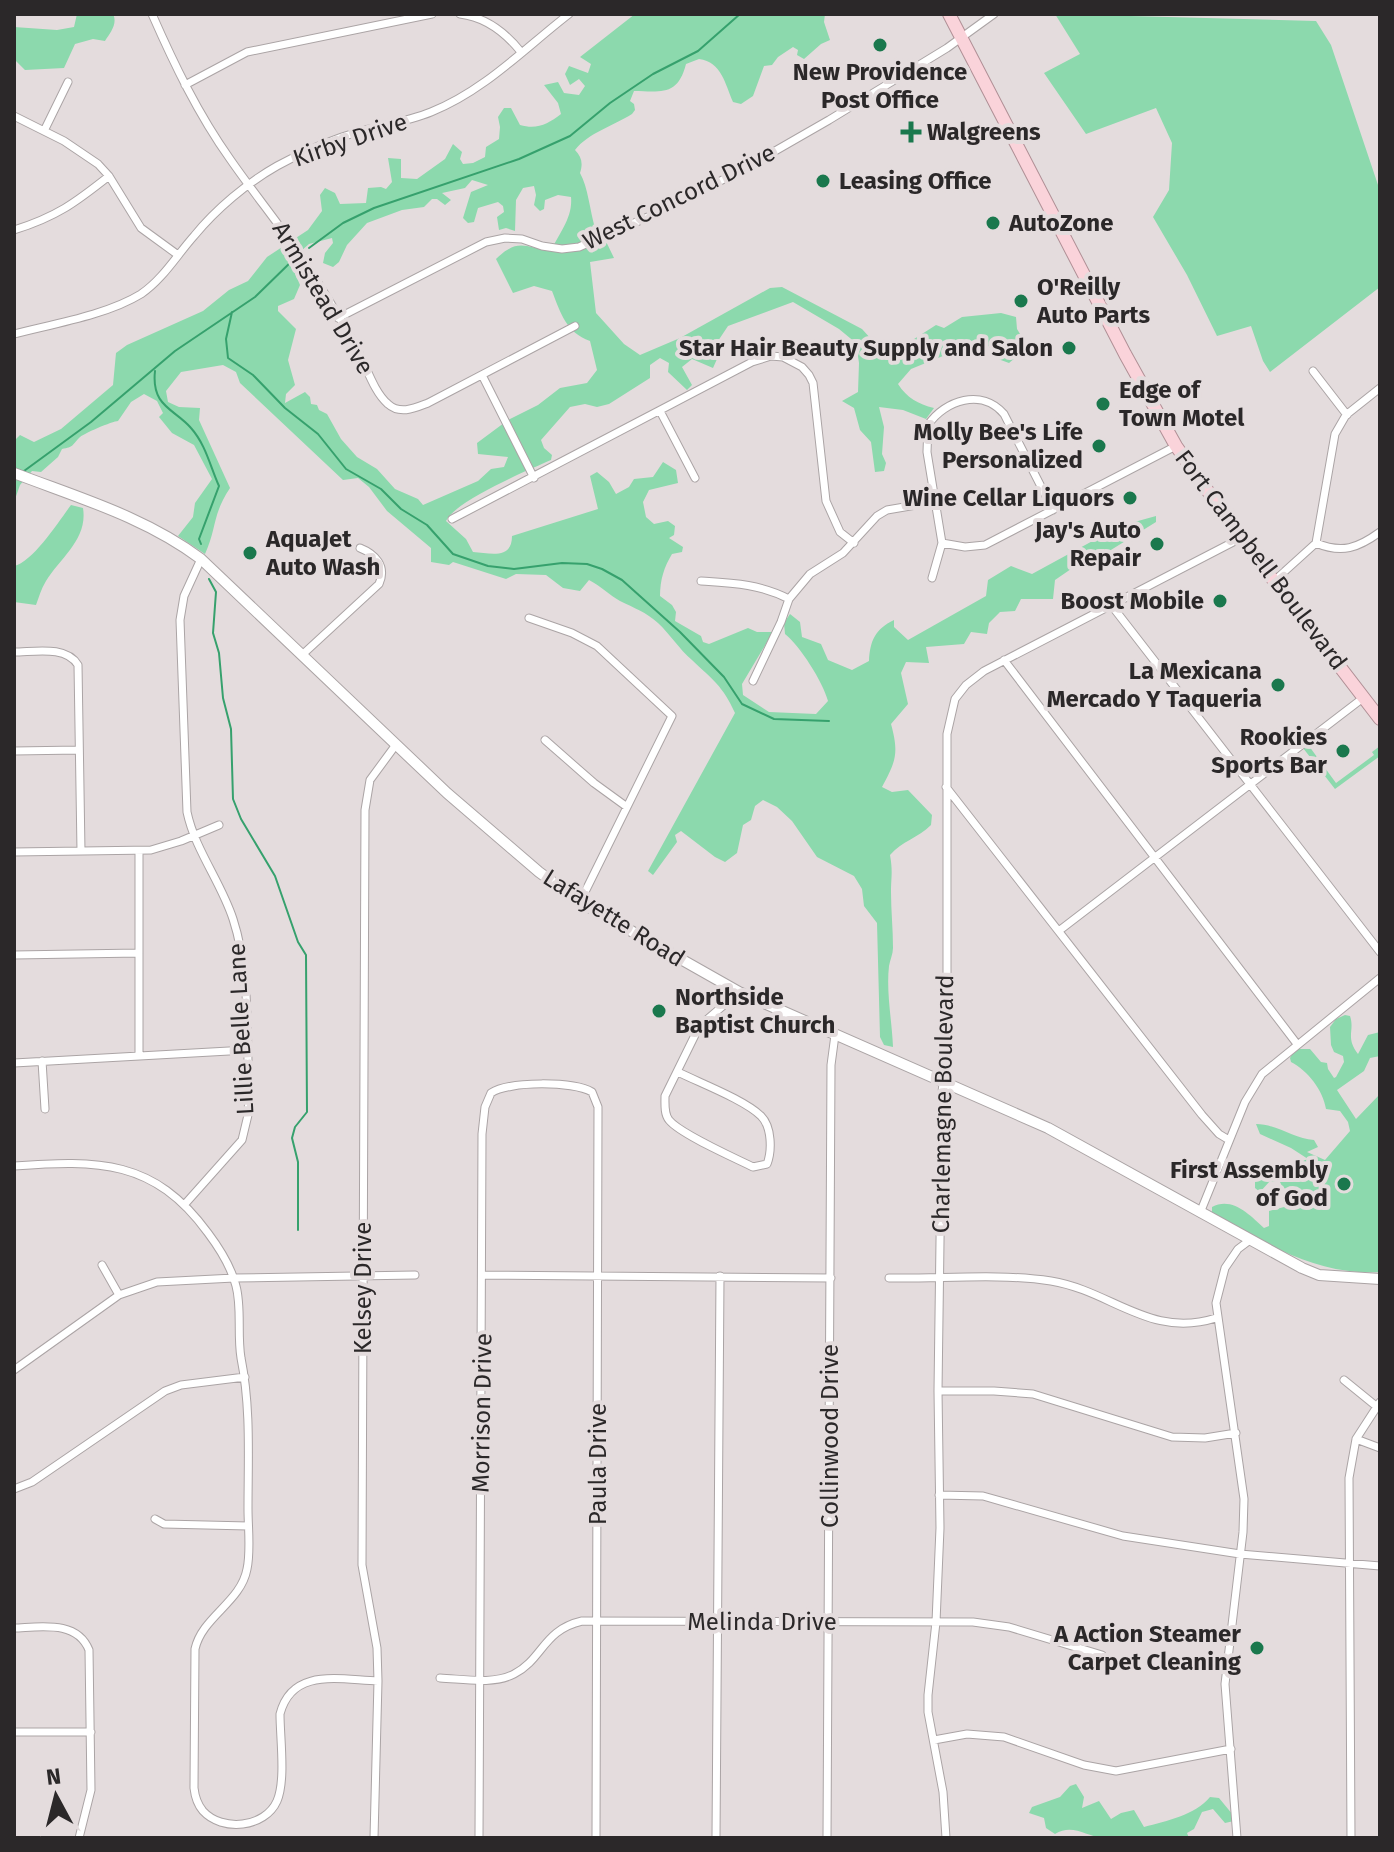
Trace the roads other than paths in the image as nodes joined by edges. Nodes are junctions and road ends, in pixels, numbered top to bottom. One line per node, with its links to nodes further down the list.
1 (152, 14): 10 (street, Armistead Drive)
2 (432, 14): 10 (street)
3 (460, 14): 8 (street)
4 (569, 14): 8 (street, Kirby Drive)
5 (949, 14): 7 (highway, Fort Campbell Boulevard)
6 (994, 14): 7 (street, West Concord Drive)
7 (962, 36): 17 (street, West Concord Drive); 25 (highway, Fort Campbell Boulevard)
8 (521, 52): 14 (street, Kirby Drive)
9 (68, 82): 12 (street)
10 (185, 85): 14 (street, Armistead Drive)
11 (14, 116): 12 (street)
12 (44, 131): 13 (street)
13 (109, 176): 15 (street); 16 (street)
14 (250, 185): 16 (street, Kirby Drive); 17 (street, Armistead Drive)
15 (14, 230)
16 (178, 255): 19 (street, Kirby Drive)
17 (338, 318): 21 (street, Armistead Drive)
18 (575, 326): 21 (street, Armistead Drive)
19 (14, 334)
20 (1313, 371): 24 (street)
21 (482, 375): 27 (street)
22 (1380, 388): 24 (street)
23 (660, 411): 27 (street); 28 (street); 34 (street)
24 (1347, 415): 36 (street)
25 (1176, 446): 30 (street); 33 (highway, Fort Campbell Boulevard)
26 (14, 473): 38 (main road, Lafayette Road)
27 (534, 478): 31 (street)
28 (695, 478)
29 (934, 502): 30 (street); 34 (street); 35 (street)
30 (1053, 510): 35 (street)
31 (452, 519)
32 (1380, 532): 36 (street)
33 (1241, 538): 41 (highway, Fort Campbell Boulevard); 43 (street, Charlemagne Boulevard)
34 (854, 543): 42 (street)
35 (942, 543): 39 (street)
36 (1316, 543): 41 (street)
37 (360, 548): 46 (street)
38 (201, 559): 46 (main road, Lafayette Road); 59 (street, Lillie Belle Lane)
39 (932, 578)
40 (701, 581): 42 (street)
41 (1274, 581): 49 (highway, Fort Campbell Boulevard)
42 (789, 599): 48 (street)
43 (1112, 606): 47 (street, Charlemagne Boulevard); 55 (street)
44 (529, 618): 57 (street)
45 (14, 652): 53 (street)
46 (302, 655): 52 (main road, Lafayette Road)
47 (1004, 660): 56 (street, Charlemagne Boulevard); 63 (street)
48 (753, 681)
49 (1363, 698): 50 (highway, Fort Campbell Boulevard); 55 (street)
50 (1380, 719)
51 (545, 740): 57 (street)
52 (395, 746): 64 (main road, Lafayette Road); 89 (street, Kelsey Drive)
53 (79, 750): 54 (street); 60 (street)
54 (14, 751)
55 (1250, 784): 63 (street); 66 (street)
56 (946, 787): 65 (street); 78 (street, Charlemagne Boulevard)
57 (627, 807): 64 (street)
58 (219, 825): 59 (street)
59 (194, 835): 61 (street); 73 (street, Lillie Belle Lane)
60 (81, 851): 61 (street); 62 (street)
61 (139, 851): 67 (street)
62 (14, 852)
63 (1155, 857): 65 (street); 72 (street)
64 (580, 902): 70 (main road, Lafayette Road)
65 (1060, 930): 81 (street)
66 (1380, 952)
67 (139, 953): 68 (street); 74 (street)
68 (14, 955)
69 (1380, 978): 72 (street)
70 (739, 992): 71 (main road, Lafayette Road); 77 (street)
71 (835, 1035): 78 (main road, Lafayette Road); 93 (street, Collinwood Drive)
72 (1297, 1044): 81 (street)
73 (247, 1050): 74 (street); 83 (street, Lillie Belle Lane)
74 (139, 1056): 75 (street)
75 (42, 1061): 76 (street); 80 (street)
76 (14, 1063)
77 (678, 1072): 77 (street)
78 (943, 1080): 84 (main road, Lafayette Road); 95 (street, Charlemagne Boulevard)
79 (592, 1092): 88 (street, Morrison Drive); 91 (street, Paula Drive)
80 (45, 1109)
81 (1229, 1140): 84 (street)
82 (14, 1166): 83 (street)
83 (185, 1204): 92 (street)
84 (1200, 1213): 85 (main road, Lafayette Road)
85 (1250, 1240): 96 (main road, Lafayette Road); 98 (street)
86 (102, 1265): 97 (street)
87 (415, 1275): 89 (street)
88 (483, 1275): 91 (street); 121 (street, Morrison Drive)
89 (363, 1276): 92 (street); 122 (street, Kelsey Drive)
90 (720, 1276): 91 (street); 93 (street); 116 (street)
91 (598, 1277): 115 (street, Paula Drive)
92 (234, 1278): 97 (street); 100 (street)
93 (831, 1278): 114 (street, Collinwood Drive)
94 (889, 1278): 95 (street)
95 (940, 1279): 98 (street); 102 (street, Charlemagne Boulevard)
96 (1380, 1279)
97 (119, 1295): 99 (street)
98 (1216, 1318): 104 (street)
99 (14, 1370)
100 (245, 1377): 107 (street); 110 (street)
101 (1344, 1380): 103 (street)
102 (938, 1391): 104 (street); 108 (street, Charlemagne Boulevard)
103 (1378, 1404): 105 (street)
104 (1236, 1433): 111 (street)
105 (1356, 1439): 106 (street); 112 (street)
106 (1380, 1448)
107 (14, 1489)
108 (939, 1495): 111 (street); 117 (street, Charlemagne Boulevard)
109 (155, 1519): 110 (street)
110 (248, 1526): 122 (street)
111 (1240, 1554): 112 (street); 126 (street)
112 (1351, 1565): 113 (street); 135 (street)
113 (1380, 1566)
114 (828, 1621): 116 (street, Melinda Drive); 117 (street, Melinda Drive); 132 (street, Collinwood Drive)
115 (597, 1622): 116 (street, Melinda Drive); 121 (street, Melinda Drive); 130 (street, Paula Drive)
116 (719, 1622): 131 (street)
117 (936, 1622): 119 (street, Melinda Drive); 125 (street, Charlemagne Boulevard)
118 (14, 1628): 124 (street)
119 (1102, 1655)
120 (440, 1678): 121 (street, Melinda Drive)
121 (479, 1680): 129 (street, Morrison Drive)
122 (378, 1681): 128 (street, Kelsey Drive)
123 (14, 1732): 124 (street)
124 (91, 1732): 127 (street)
125 (934, 1740): 126 (street); 133 (street, Charlemagne Boulevard)
126 (1231, 1749): 134 (street)
127 (79, 1838)
128 (374, 1838)
129 (479, 1838)
130 (596, 1838)
131 (716, 1838)
132 (827, 1838)
133 (946, 1838)
134 (1237, 1838)
135 (1351, 1838)

